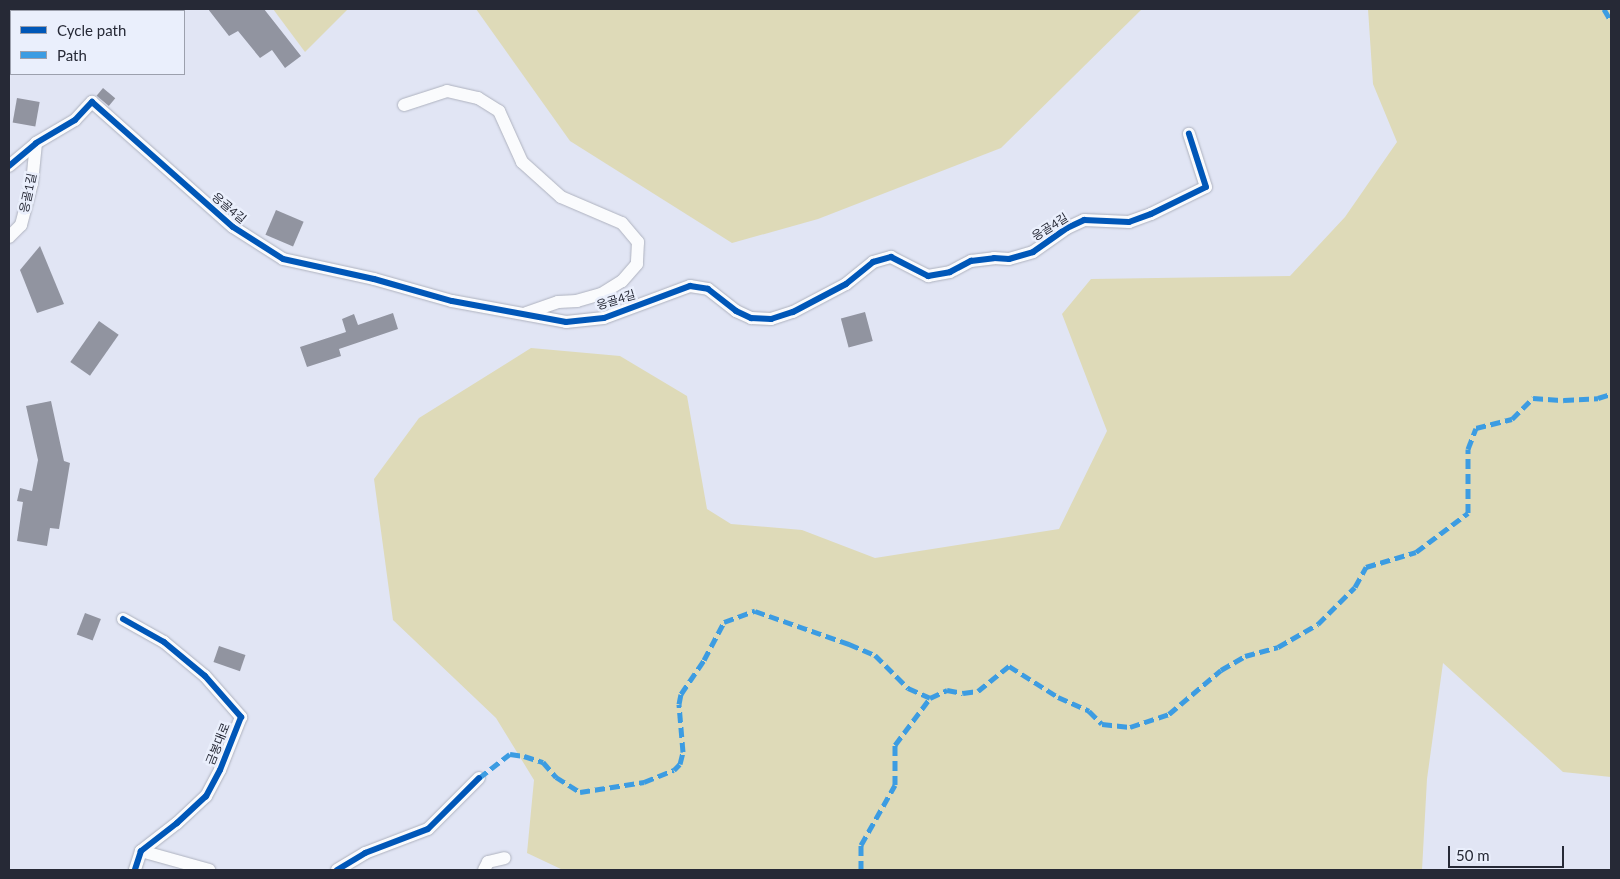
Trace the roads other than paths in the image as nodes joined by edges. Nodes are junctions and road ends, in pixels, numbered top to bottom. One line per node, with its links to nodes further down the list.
1 (404, 105): 6 (street, 응골4길)
2 (1189, 134): 6 (street, 응골4길)
3 (36, 143): 4 (street, 응골4길); 5 (street, 응골1길); 6 (street, 응골4길)
4 (9, 166)
5 (9, 237)
6 (524, 314)
7 (123, 619): 9 (street, 금봉대로)
8 (479, 778): 13 (street)
9 (141, 851): 11 (street); 12 (street)
10 (504, 858): 14 (street)
11 (135, 870)
12 (209, 870)
13 (337, 870)
14 (484, 870)

